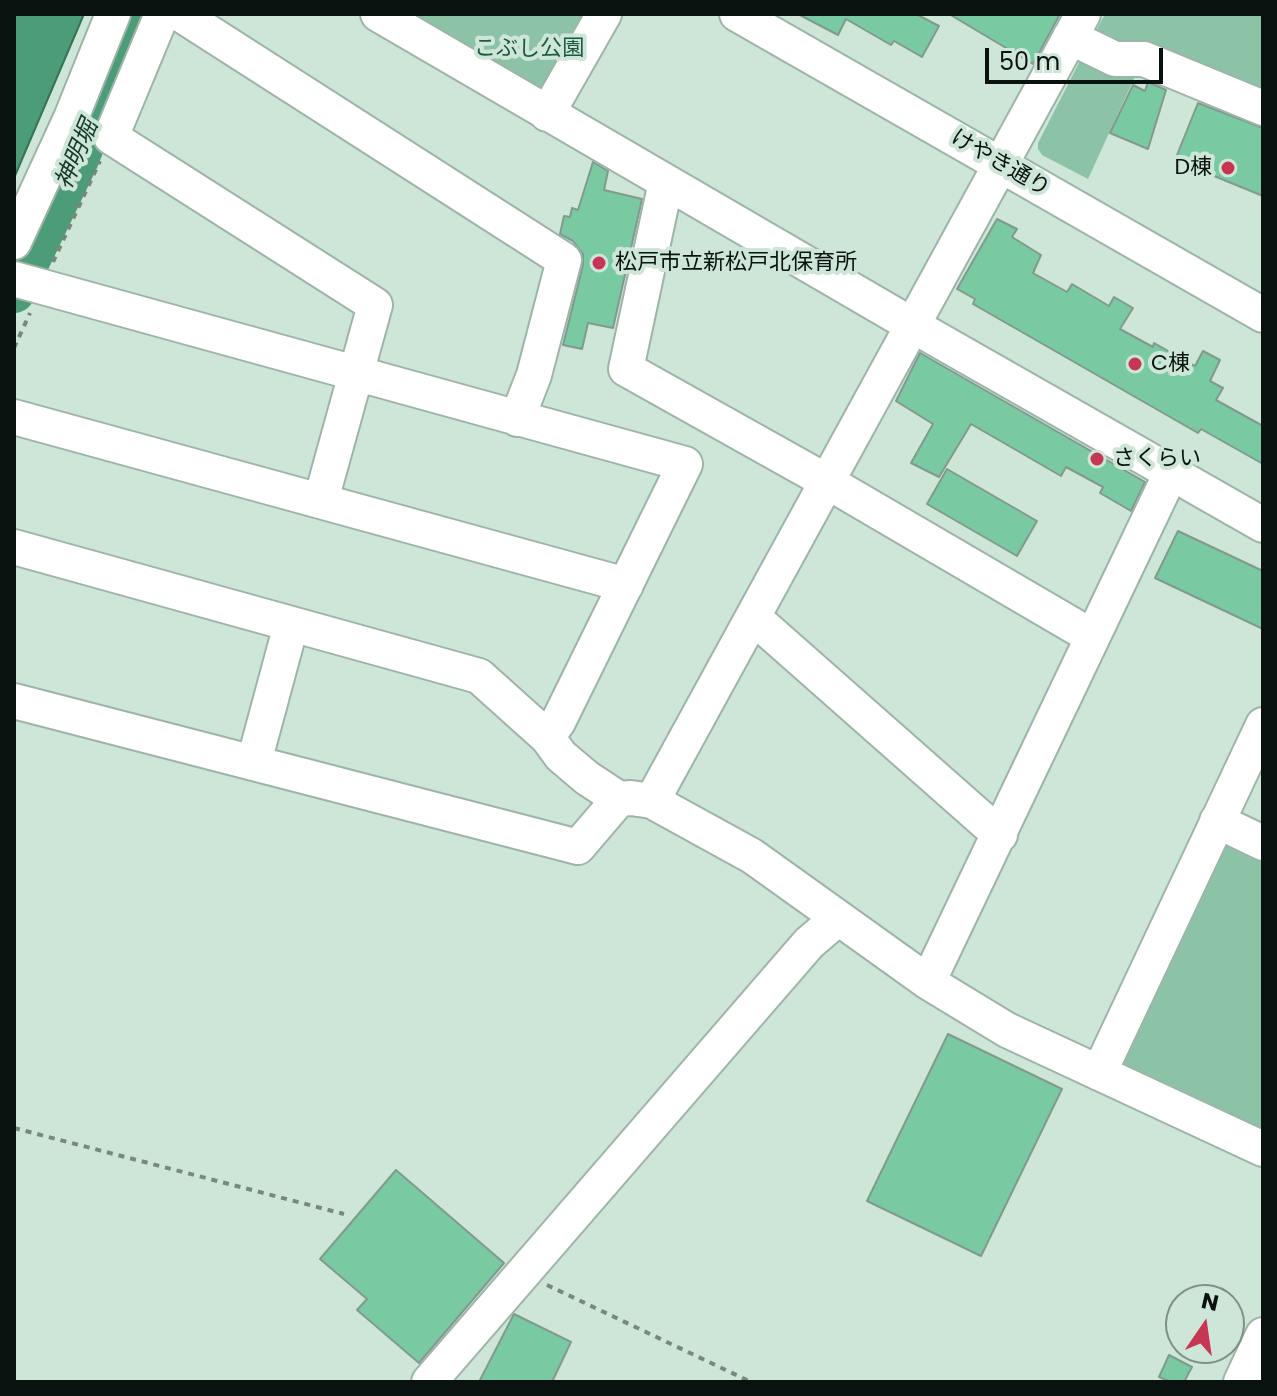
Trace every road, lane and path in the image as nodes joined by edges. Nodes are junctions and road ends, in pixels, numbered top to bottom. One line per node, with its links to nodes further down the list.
1 (113, 14): 13 (street)
2 (162, 14): 10 (street)
3 (180, 14): 20 (street)
4 (604, 14): 9 (street)
5 (737, 14): 11 (street, けやき通り)
6 (382, 15): 9 (street)
7 (1076, 26): 8 (street); 11 (street)
8 (1263, 108)
9 (547, 114): 12 (street)
10 (111, 137): 14 (path); 18 (street)
11 (1000, 165): 15 (street, けやき通り); 16 (street)
12 (666, 182): 16 (street); 22 (street)
13 (14, 242)
14 (30, 283): 17 (path); 18 (street)
15 (1263, 315)
16 (912, 325): 21 (street); 22 (street)
17 (14, 348)
18 (357, 375): 20 (street); 23 (street)
19 (14, 417): 23 (street)
20 (517, 419): 26 (street)
21 (1171, 473): 24 (street); 29 (street)
22 (826, 481): 27 (street); 29 (street)
23 (321, 500): 26 (street)
24 (1263, 525)
25 (14, 547): 28 (street)
26 (626, 585): 32 (street)
27 (753, 617): 35 (street); 37 (street)
28 (291, 625): 32 (street); 33 (street)
29 (1091, 636): 37 (street)
30 (14, 701): 33 (street)
31 (1263, 725): 36 (street)
32 (547, 737): 34 (street)
33 (254, 762): 34 (street)
34 (619, 799): 35 (street)
35 (652, 801): 39 (street)
36 (1217, 821): 38 (street); 41 (street)
37 (1000, 835): 40 (street)
38 (1263, 843)
39 (837, 919): 40 (street); 45 (street)
40 (928, 982): 41 (street)
41 (1099, 1073): 43 (street)
42 (14, 1128): 44 (path)
43 (1263, 1149)
44 (344, 1214)
45 (523, 1274): 47 (street); 48 (path)
46 (1263, 1335): 49 (street)
47 (429, 1382)
48 (751, 1382)
49 (1241, 1382)

